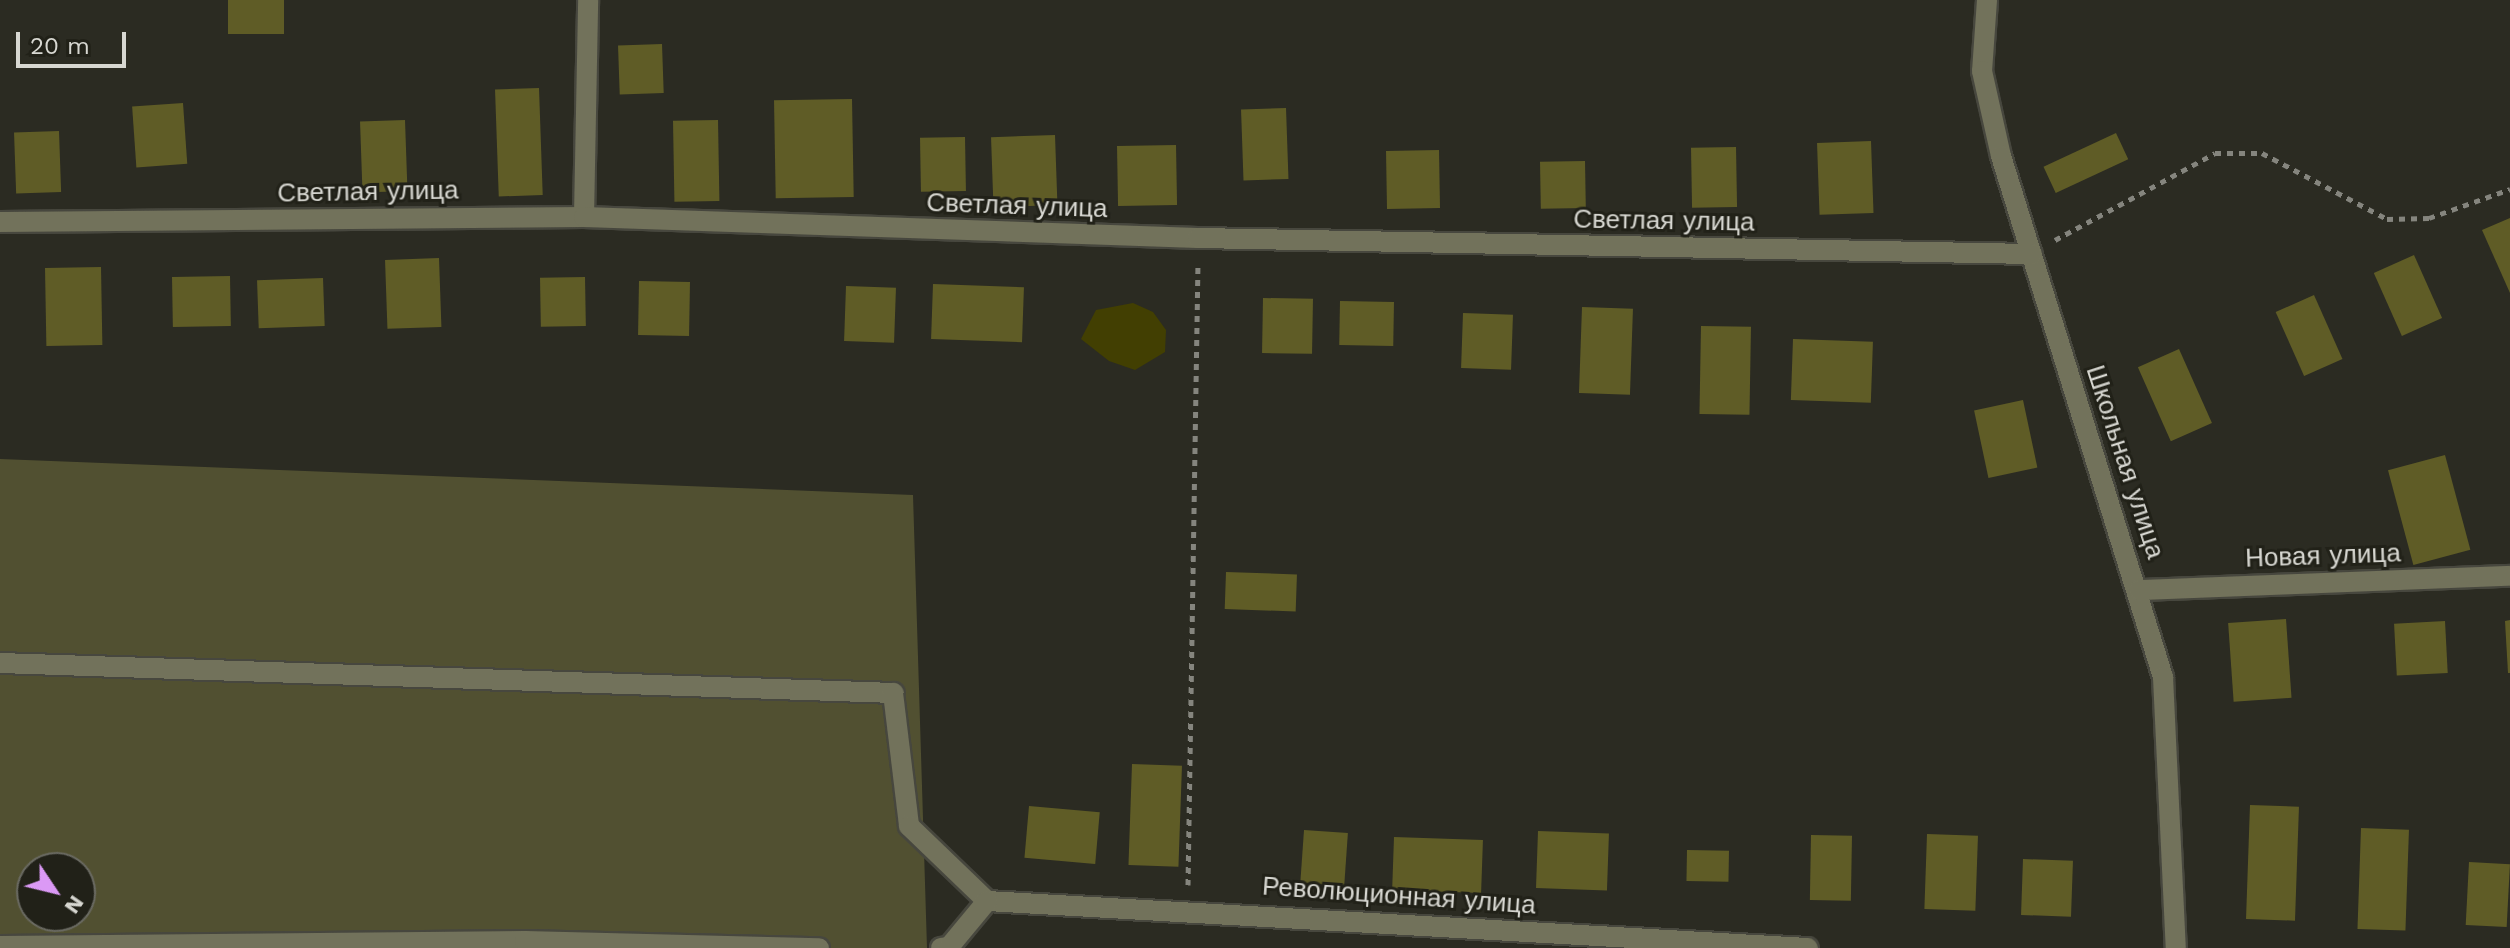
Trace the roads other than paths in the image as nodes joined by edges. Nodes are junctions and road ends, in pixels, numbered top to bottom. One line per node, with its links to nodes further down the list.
1 (588, 0): 3 (street)
2 (1987, 0): 5 (street, Школьная улица)
3 (584, 217): 4 (street, Светлая улица); 5 (street, Светлая улица)
4 (0, 222)
5 (2032, 254): 7 (street, Школьная улица)
6 (2510, 576): 7 (street, Новая улица)
7 (2139, 590): 14 (street, Школьная улица)
8 (0, 663): 9 (street)
9 (987, 901): 12 (street); 13 (street, Революционная улица)
10 (0, 946): 11 (street)
11 (819, 948)
12 (941, 948)
13 (1808, 948)
14 (2176, 948)

